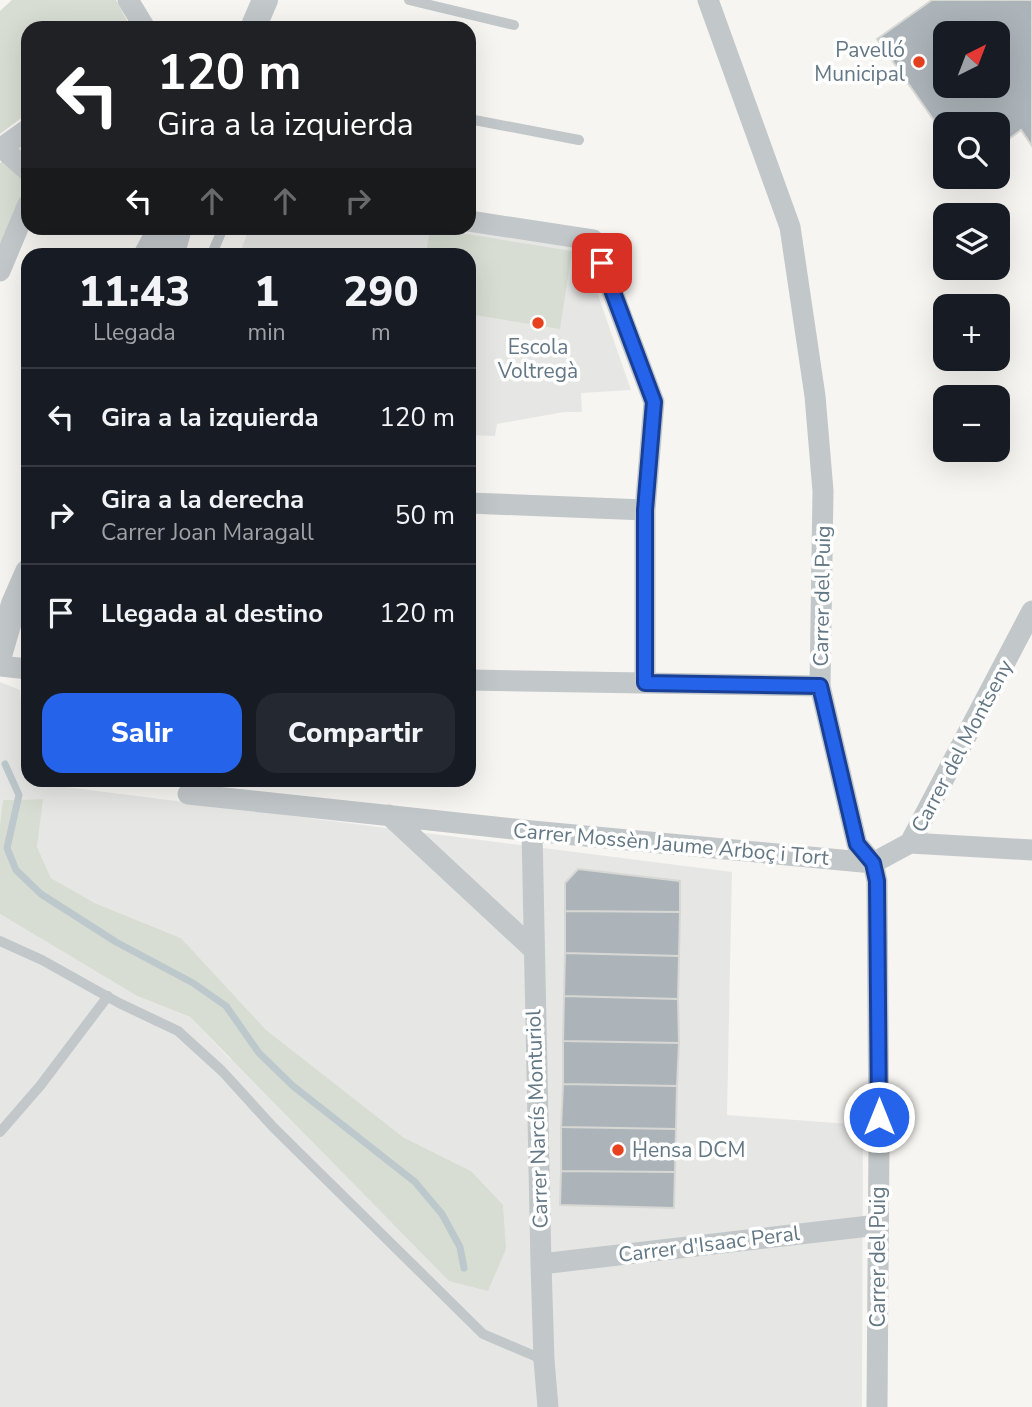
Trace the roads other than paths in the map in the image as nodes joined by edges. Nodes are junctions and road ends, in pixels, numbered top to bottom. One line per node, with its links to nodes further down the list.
1 (128, 0): 5 (street)
2 (265, 0): 6 (street)
3 (409, 0): 7 (lane)
4 (708, 0): 26 (street, Carrer del Puig)
5 (141, 21)
6 (256, 21)
7 (514, 25)
8 (476, 120): 10 (lane)
9 (21, 134): 11 (street)
10 (579, 140)
11 (1, 149): 12 (street)
12 (21, 165)
13 (21, 221): 15 (street)
14 (476, 222): 17 (street)
15 (0, 271)
16 (476, 503): 17 (street)
17 (645, 510): 25 (street)
18 (21, 588): 21 (street)
19 (1032, 611): 20 (street, Carrer del Montseny)
20 (1025, 640): 30 (street, Carrer del Montseny)
21 (0, 652)
22 (0, 666): 23 (street)
23 (21, 668)
24 (476, 680): 25 (street)
25 (645, 683): 26 (street)
26 (820, 686): 32 (street, Carrer del Puig)
27 (188, 794): 28 (street, Carrer Mossèn Jaume Arboç i Tort)
28 (389, 815): 29 (street, Carrer Mossèn Jaume Arboç i Tort); 34 (street)
29 (532, 831): 32 (street, Carrer Mossèn Jaume Arboç i Tort); 34 (street, Carrer Narcís Monturiol)
30 (910, 843): 31 (street); 32 (street)
31 (1032, 850)
32 (873, 863): 37 (street, Carrer del Puig)
33 (0, 941): 35 (lane)
34 (533, 947): 38 (street, Carrer Narcís Monturiol)
35 (108, 996): 36 (lane); 39 (lane)
36 (0, 1132)
37 (878, 1225): 38 (street, Carrer d'Isaac Peral); 41 (street, Carrer del Puig)
38 (541, 1264): 39 (street, Carrer Narcís Monturiol)
39 (544, 1360): 40 (street, Carrer Narcís Monturiol)
40 (548, 1407)
41 (877, 1407)

